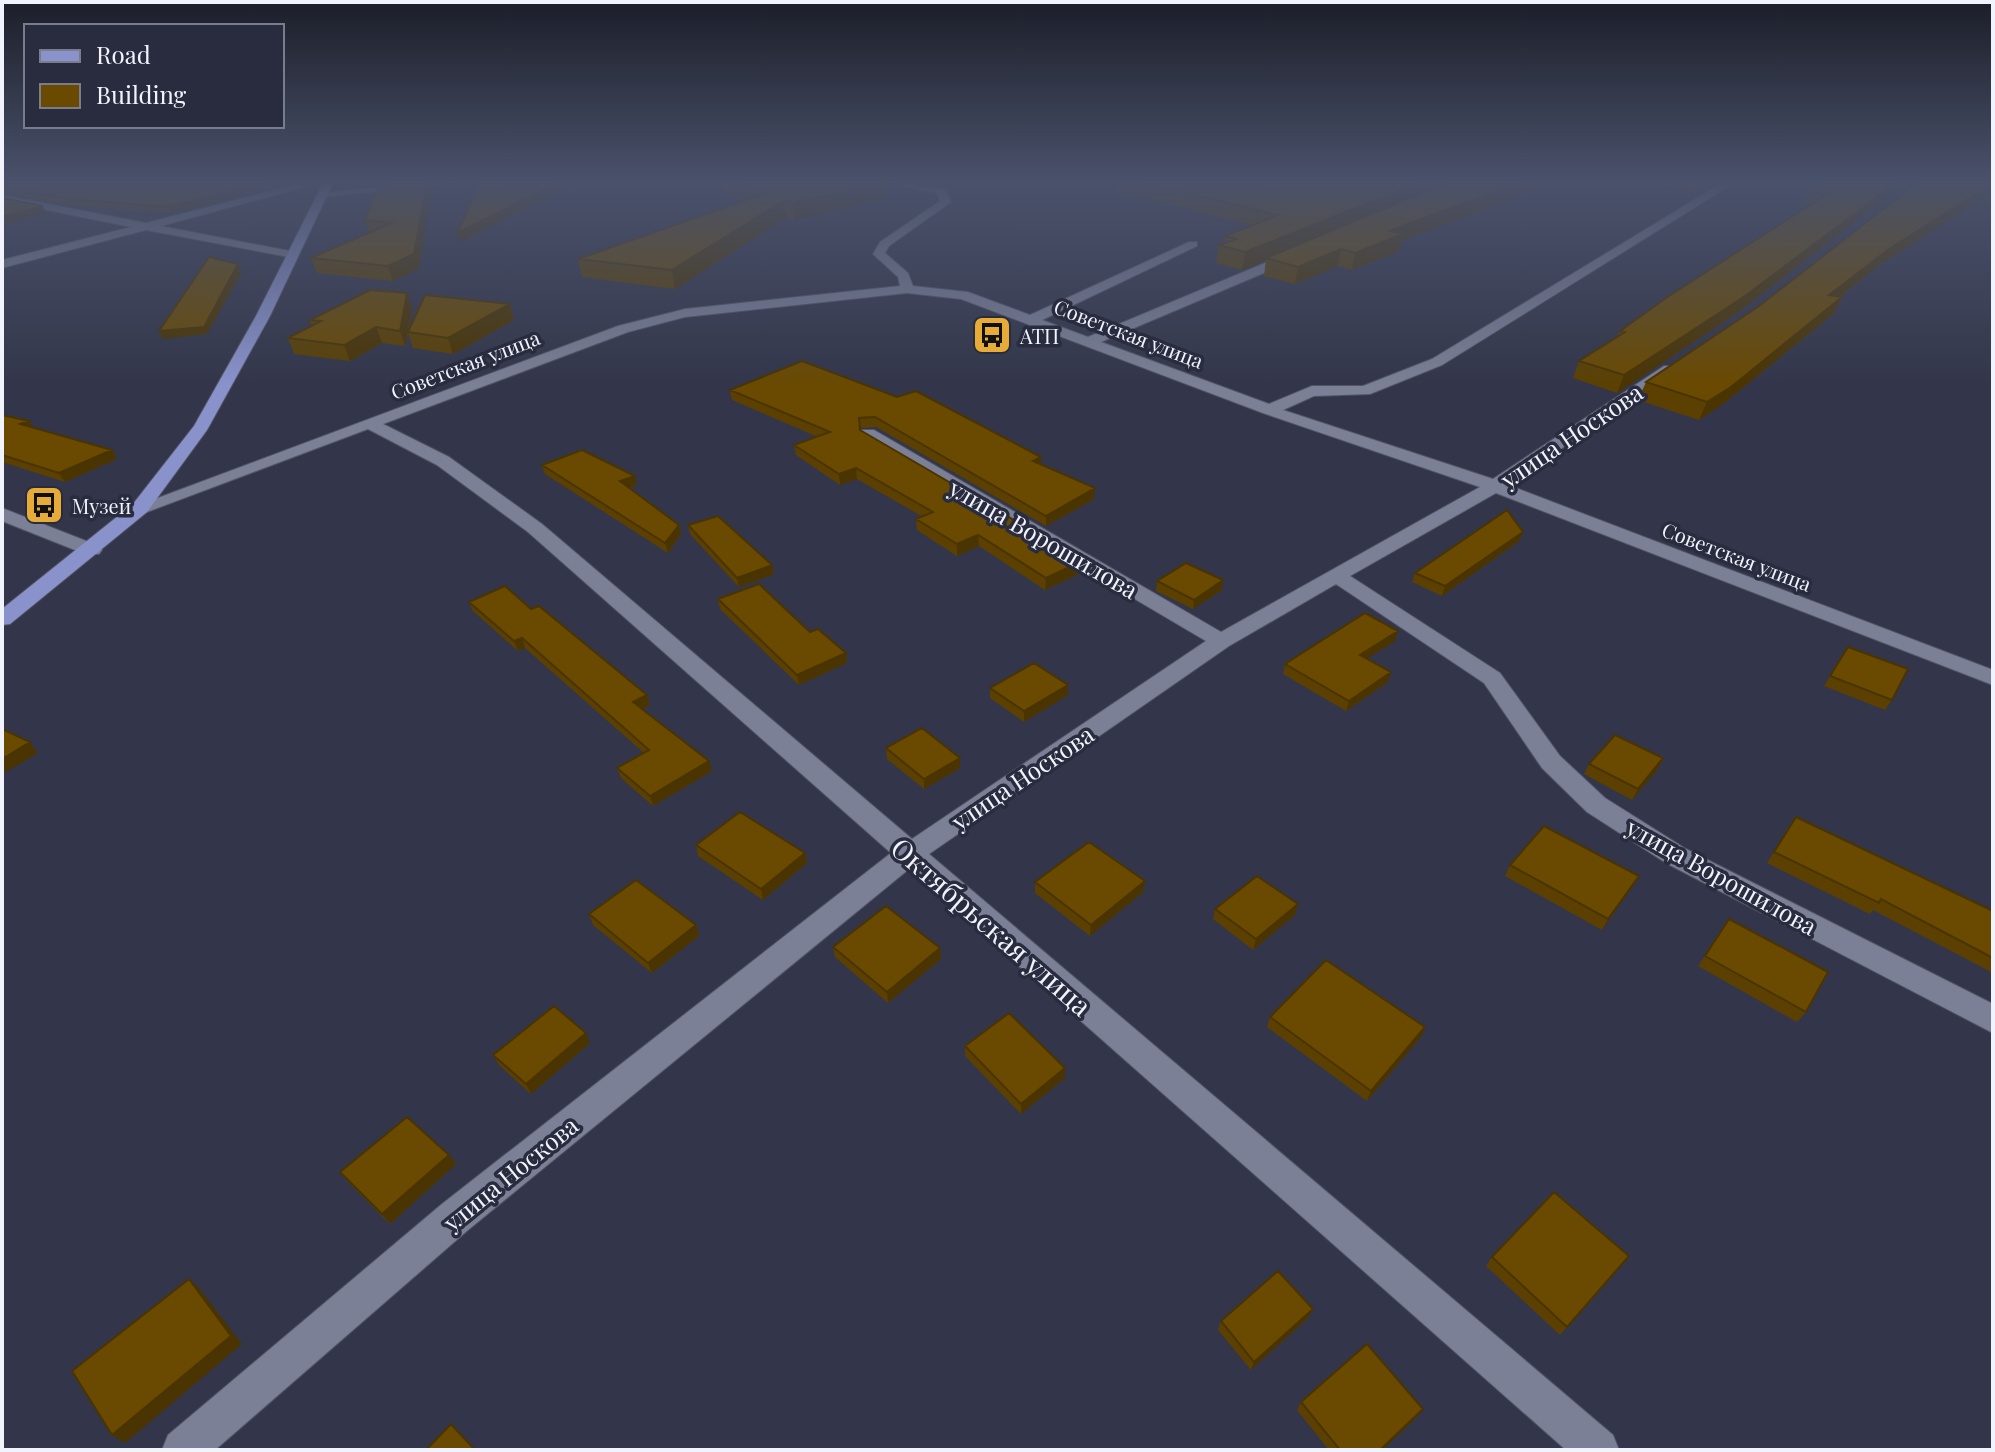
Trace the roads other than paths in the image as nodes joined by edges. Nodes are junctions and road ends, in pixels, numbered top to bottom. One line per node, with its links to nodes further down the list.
1 (50, 251): 9 (street)
2 (268, 251): 8 (street)
3 (292, 251): 8 (main road)
4 (881, 251): 10 (street)
5 (1179, 251): 11 (street)
6 (1306, 251): 12 (street)
7 (1618, 251): 14 (street)
8 (290, 255): 18 (main road)
9 (2, 264)
10 (907, 289): 11 (street, Советская улица); 15 (street, Советская улица)
11 (1033, 319): 12 (street, Советская улица)
12 (1088, 342): 14 (street, Советская улица)
13 (1680, 362): 17 (street, улица Носкова)
14 (1269, 410): 17 (street, Советская улица)
15 (371, 424): 18 (street, Советская улица); 25 (street, Октябрьская улица)
16 (868, 434): 23 (street, улица Ворошилова)
17 (1495, 486): 21 (street, улица Носкова); 24 (street, Советская улица)
18 (140, 508): 20 (main road)
19 (2, 514): 20 (street)
20 (92, 550): 22 (main road)
21 (1335, 575): 23 (street, улица Носкова); 26 (street, улица Ворошилова)
22 (2, 619)
23 (1221, 641): 25 (street, улица Носкова)
24 (1993, 678)
25 (909, 854): 27 (street, улица Носкова); 28 (street, Октябрьская улица)
26 (1993, 1019)
27 (183, 1450)
28 (1598, 1450)

